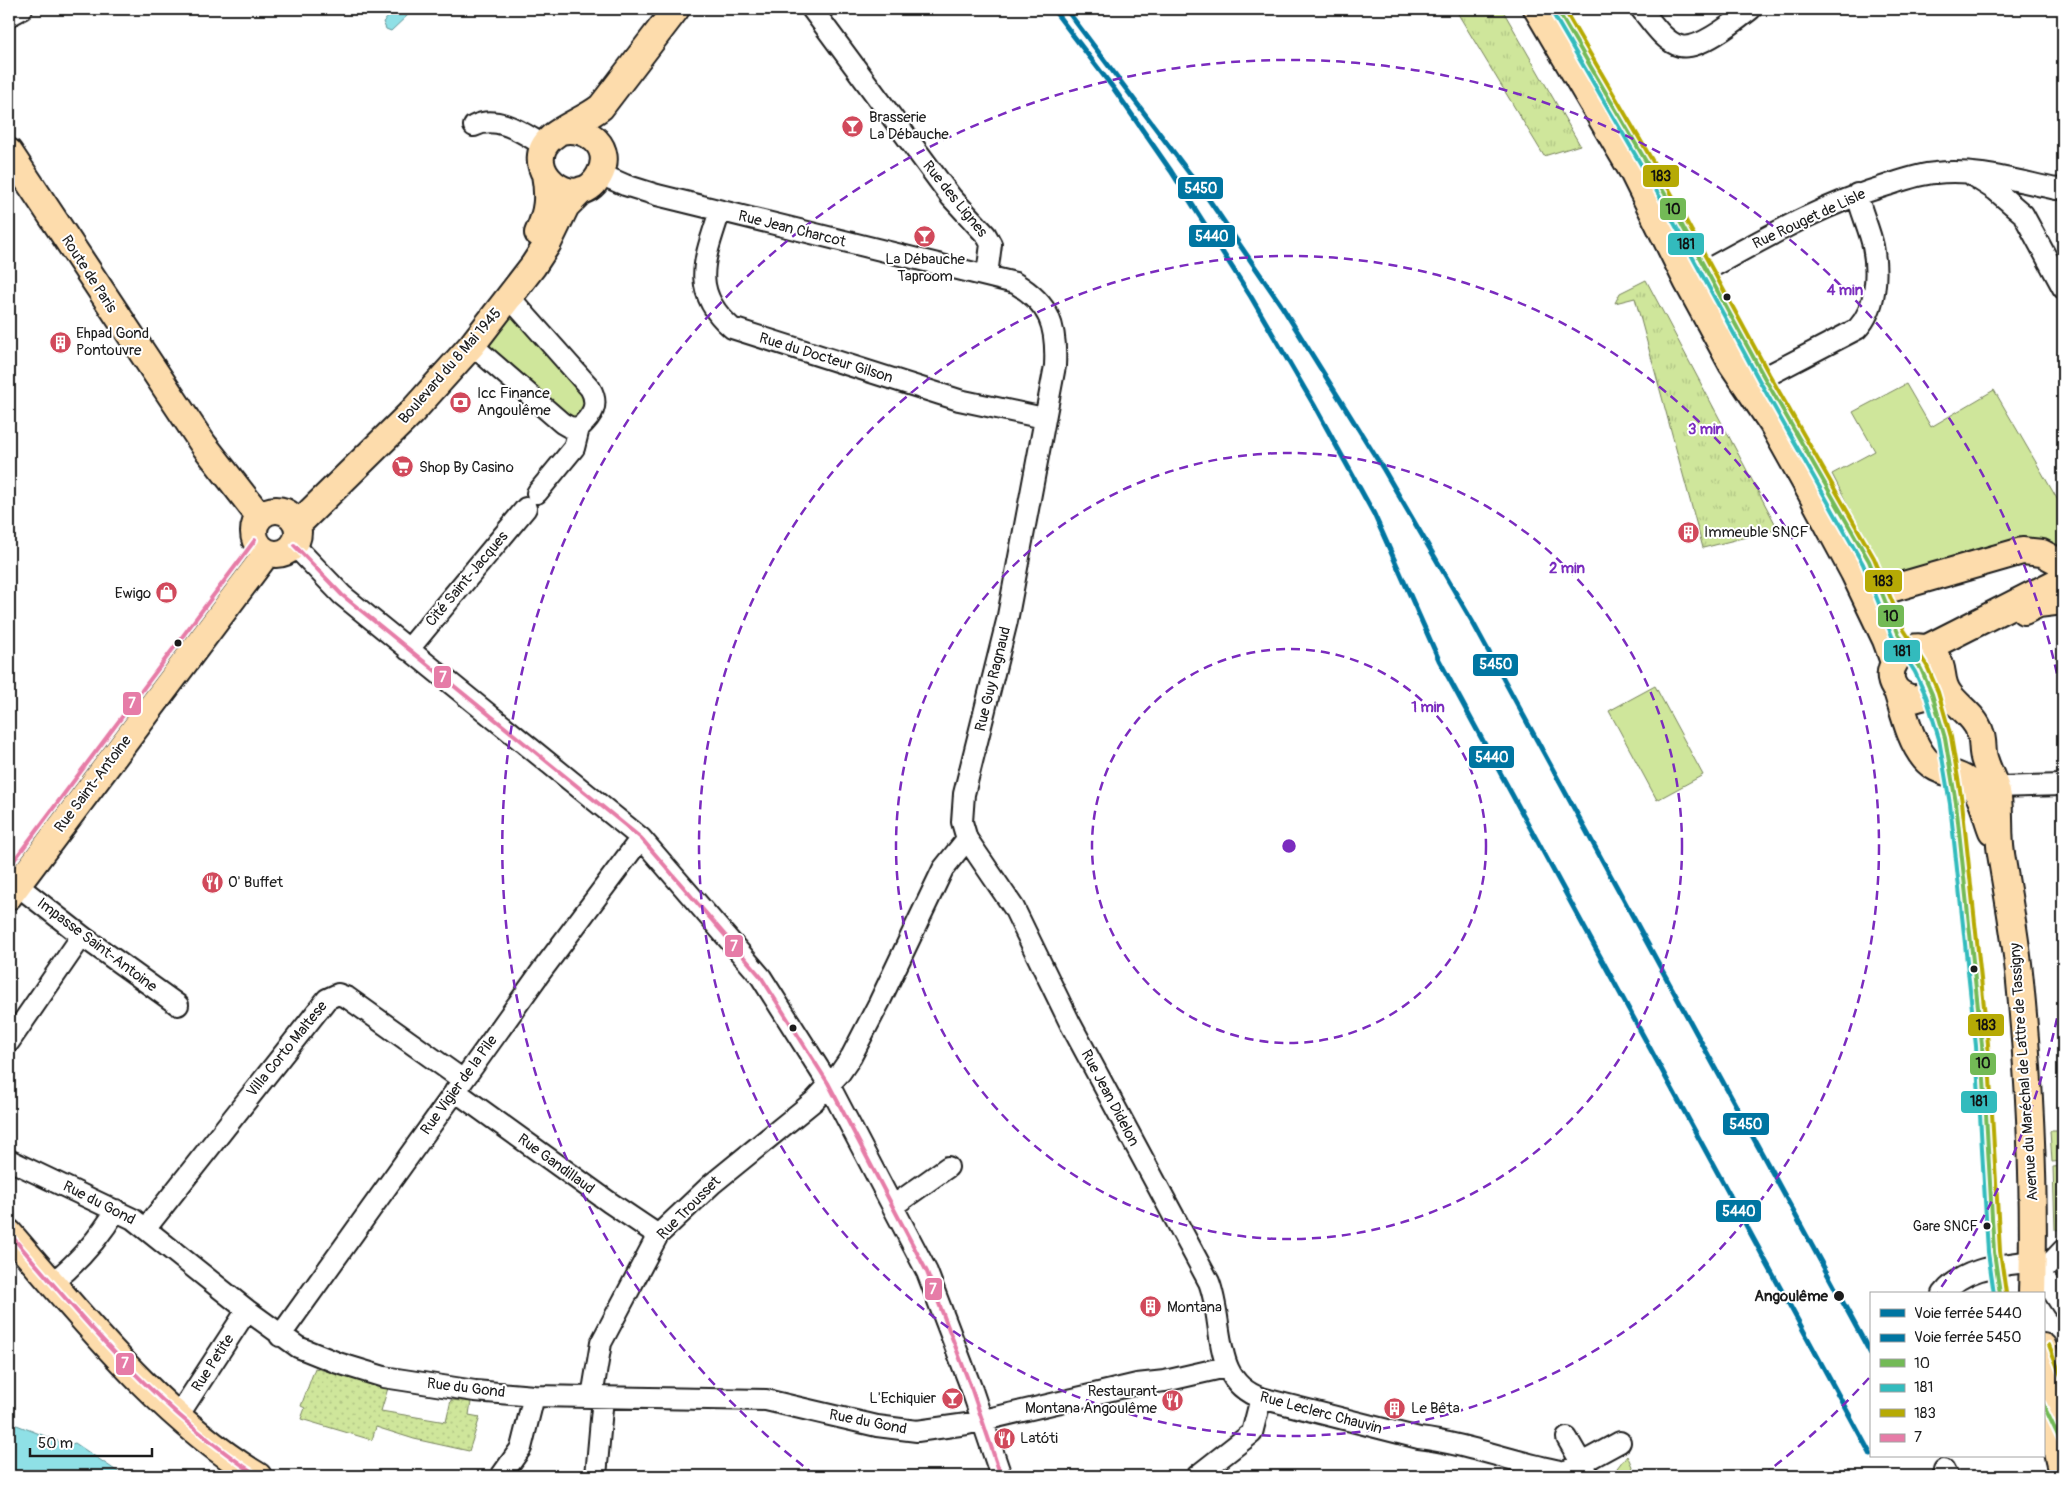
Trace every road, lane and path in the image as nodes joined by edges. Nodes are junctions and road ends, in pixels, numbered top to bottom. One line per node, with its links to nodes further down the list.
1 (22, 9): 8 (street)
2 (676, 9): 10 (main road)
3 (689, 9): 12 (main road)
4 (1641, 9): 5 (street)
5 (1751, 9)
6 (1540, 11): 13 (main road)
7 (816, 14): 19 (street, Rue des Lignes)
8 (9, 16)
9 (474, 126): 10 (street)
10 (553, 139): 12 (main road); 15 (main road)
11 (9, 152): 30 (main road, Route de Paris)
12 (595, 172): 15 (main road); 18 (street, Rue Jean Charcot); 22 (main road, Boulevard du 8 Mai 1945)
13 (1633, 172): 20 (main road); 20 (main road)
14 (1969, 173): 16 (street, Rue Rouget de Lisle); 17 (street, Rue Rouget de Lisle); 21 (street)
15 (545, 174): 29 (main road, Boulevard du 8 Mai 1945)
16 (1857, 194): 20 (street, Rue Rouget de Lisle); 24 (street)
17 (2061, 194)
18 (720, 211): 19 (street, Rue Jean Charcot); 25 (street, Rue du Docteur Gilson)
19 (987, 275): 25 (street, Rue Guy Ragnaud)
20 (1697, 276): 24 (main road); 26 (main road)
21 (2063, 288)
22 (510, 298): 23 (main road, Boulevard du 8 Mai 1945); 27 (street, Cité Saint-Jacques)
23 (472, 345): 27 (street); 29 (main road, Boulevard du 8 Mai 1945)
24 (1758, 381): 26 (main road)
25 (1044, 418): 42 (street, Rue Guy Ragnaud)
26 (1772, 423): 28 (main road)
27 (579, 428): 34 (street, Cité Saint-Jacques)
28 (1805, 482): 31 (main road); 35 (main road)
29 (292, 528): 30 (main road); 30 (main road); 34 (street)
30 (260, 537): 44 (main road, Rue Saint-Antoine)
31 (2063, 564)
32 (2063, 579): 35 (main road)
33 (2063, 601): 35 (main road)
34 (408, 650): 41 (street)
35 (1922, 661): 36 (main road, Avenue du Maréchal de Lattre de Tassigny); 36 (main road); 37 (main road, Avenue du Maréchal de Lattre de Tassigny)
36 (1897, 691): 38 (main road, Avenue du Maréchal de Lattre de Tassigny)
37 (1982, 750): 38 (main road); 40 (main road, Avenue du Maréchal de Lattre de Tassigny)
38 (1953, 775): 43 (main road, Avenue du Maréchal de Lattre de Tassigny)
39 (2056, 785): 40 (street)
40 (1996, 787): 43 (main road, Avenue du Maréchal de Lattre de Tassigny)
41 (641, 838): 48 (street); 49 (street, Rue Vigier de la Pile)
42 (967, 839): 48 (street); 65 (street, Rue Jean Didelon)
43 (2001, 851): 58 (main road, Avenue du Maréchal de Lattre de Tassigny)
44 (12, 883): 45 (street, Impasse Saint-Antoine)
45 (82, 936): 46 (street, Impasse Saint-Antoine); 47 (street)
46 (178, 1004)
47 (9, 1042)
48 (828, 1084): 52 (street); 56 (street, Rue Trousset)
49 (459, 1085): 54 (street, Villa Corto Maltese); 56 (street, Rue Gandillaud); 63 (street, Rue Vigier de la Pile)
50 (9, 1160): 53 (street, Rue du Gond)
51 (948, 1167): 52 (street)
52 (893, 1206): 71 (street)
53 (116, 1210): 54 (street, Rue du Gond); 59 (street)
54 (146, 1228): 62 (street, Rue du Gond)
55 (9, 1233): 59 (main road)
56 (658, 1235): 68 (street, Rue Trousset)
57 (2063, 1250): 58 (street)
58 (2035, 1275): 60 (street); 61 (street)
59 (52, 1283): 70 (main road)
60 (1945, 1292)
61 (2063, 1307)
62 (247, 1310): 63 (street, Rue du Gond); 70 (street, Rue Petite)
63 (280, 1336): 67 (street, Rue du Gond)
64 (2044, 1349): 66 (main road)
65 (1226, 1367): 69 (street, Rue Leclerc Chauvin); 71 (street)
66 (2058, 1384): 76 (main road)
67 (534, 1396): 68 (street, Rue du Gond); 78 (street)
68 (598, 1397): 71 (street, Rue du Gond); 79 (street, Rue Trousset)
69 (1261, 1398): 74 (street, Rue Leclerc Chauvin); 81 (street)
70 (178, 1416): 77 (main road)
71 (982, 1421): 80 (street)
72 (1567, 1438): 75 (street)
73 (1620, 1442): 75 (street)
74 (1524, 1470): 75 (street, Rue Leclerc Chauvin)
75 (1579, 1471)
76 (2063, 1475)
77 (258, 1476)
78 (502, 1476)
79 (596, 1476)
80 (1002, 1476)
81 (1197, 1476)

